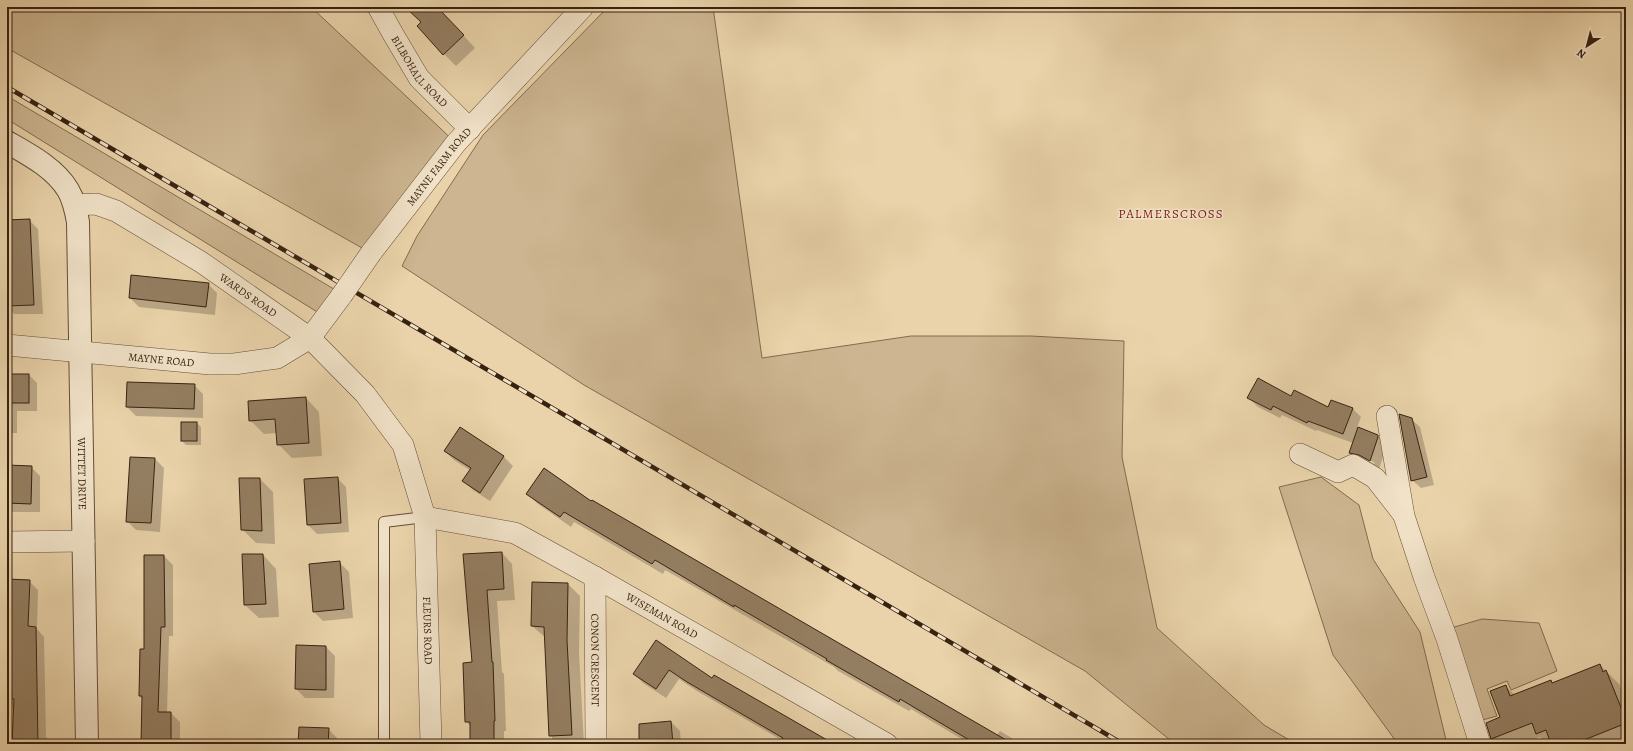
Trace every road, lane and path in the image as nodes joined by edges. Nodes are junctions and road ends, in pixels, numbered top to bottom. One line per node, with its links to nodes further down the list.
1 (378, 7): 3 (street, BILBOHALL ROAD)
2 (583, 7): 3 (street, MAYNE FARM ROAD)
3 (470, 129): 6 (street, MAYNE FARM ROAD, bridge)
4 (7, 142): 5 (street)
5 (74, 205): 6 (street, WARDS ROAD); 8 (street, WITTET DRIVE)
6 (310, 338): 8 (street, MAYNE ROAD); 12 (street, WARDS ROAD)
7 (7, 345): 8 (street, MAYNE ROAD)
8 (82, 351): 13 (street, WITTET DRIVE)
9 (1387, 416): 11 (street)
10 (1300, 454): 11 (street)
11 (1404, 516): 21 (street)
12 (425, 517): 15 (street, WISEMAN ROAD); 17 (lane); 18 (street, FLEURS ROAD)
13 (84, 541): 14 (street); 16 (street, WITTET DRIVE)
14 (7, 542)
15 (595, 577): 19 (street, CONON CRESCENT); 20 (street, WISEMAN ROAD)
16 (87, 744)
17 (384, 744)
18 (431, 744)
19 (596, 744)
20 (887, 744)
21 (1480, 744)

